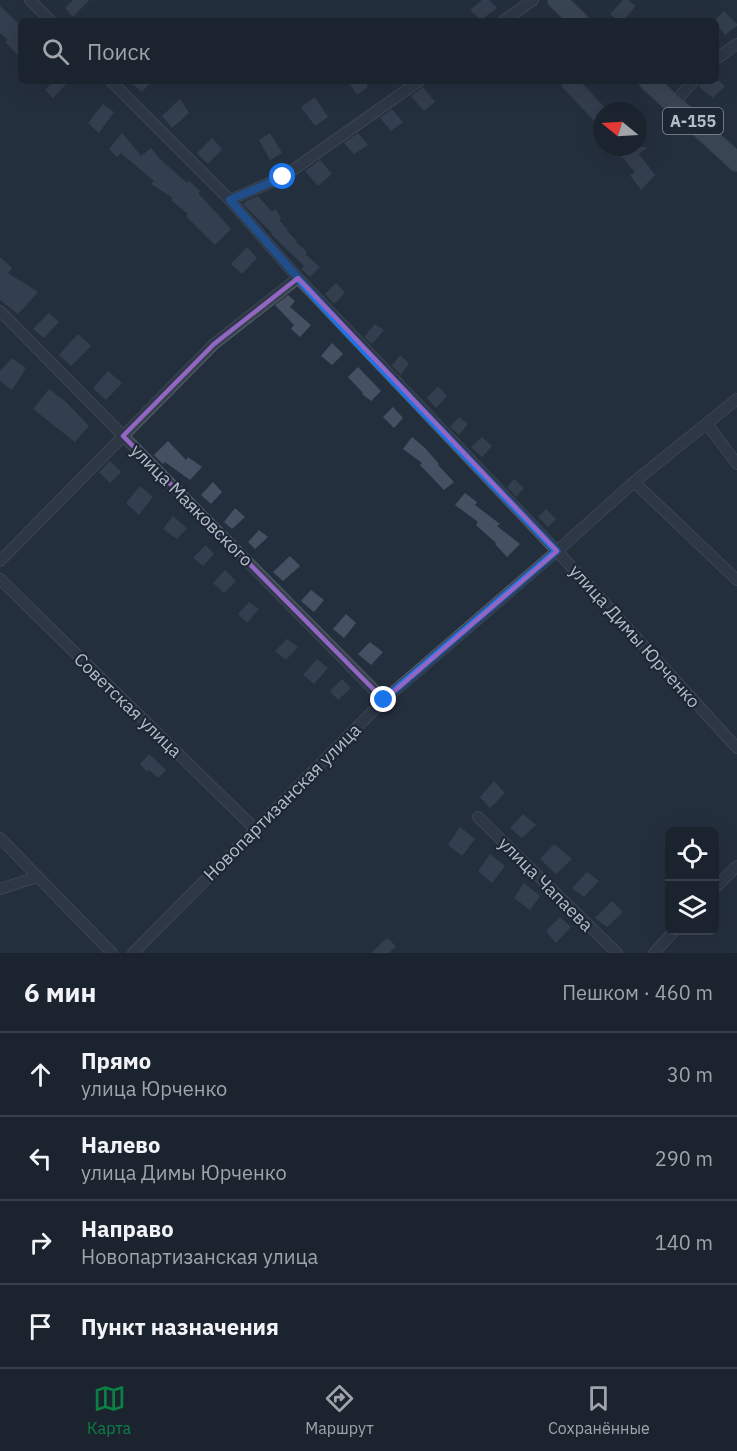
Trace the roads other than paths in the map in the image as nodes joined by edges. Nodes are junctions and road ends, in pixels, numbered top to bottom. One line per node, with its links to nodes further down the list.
1 (30, 0): 4 (street)
2 (533, 0): 5 (street)
3 (557, 0): 6 (main road)
4 (48, 18)
5 (507, 18)
6 (576, 18)
7 (737, 44): 8 (street)
8 (719, 57)
9 (114, 84): 15 (street, улица Димы Юрченко)
10 (415, 84): 15 (street)
11 (651, 84): 13 (main road, А-155)
12 (691, 84): 13 (street)
13 (673, 103): 14 (main road, А-155)
14 (737, 162)
15 (230, 200): 16 (street, улица Димы Юрченко)
16 (298, 278): 20 (street); 23 (street, улица Димы Юрченко)
17 (0, 311): 20 (street, улица Маяковского)
18 (737, 399): 19 (street, Новопартизанская улица)
19 (707, 424): 21 (street); 22 (street, Новопартизанская улица)
20 (123, 436): 24 (street); 27 (street, улица Маяковского)
21 (737, 464)
22 (634, 482): 23 (street, Новопартизанская улица); 26 (street)
23 (557, 551): 27 (street, Новопартизанская улица); 28 (street, улица Димы Юрченко)
24 (0, 561)
25 (0, 579): 30 (street, Советская улица)
26 (737, 580)
27 (384, 700): 30 (street, Новопартизанская улица)
28 (737, 748)
29 (478, 817): 37 (street, улица Чапаева)
30 (256, 830): 39 (street, Новопартизанская улица)
31 (0, 838): 33 (street)
32 (737, 866): 34 (street)
33 (37, 877): 35 (street); 38 (street)
34 (719, 884)
35 (0, 889)
36 (670, 935): 40 (street)
37 (615, 952)
38 (112, 953)
39 (133, 953)
40 (654, 953)

